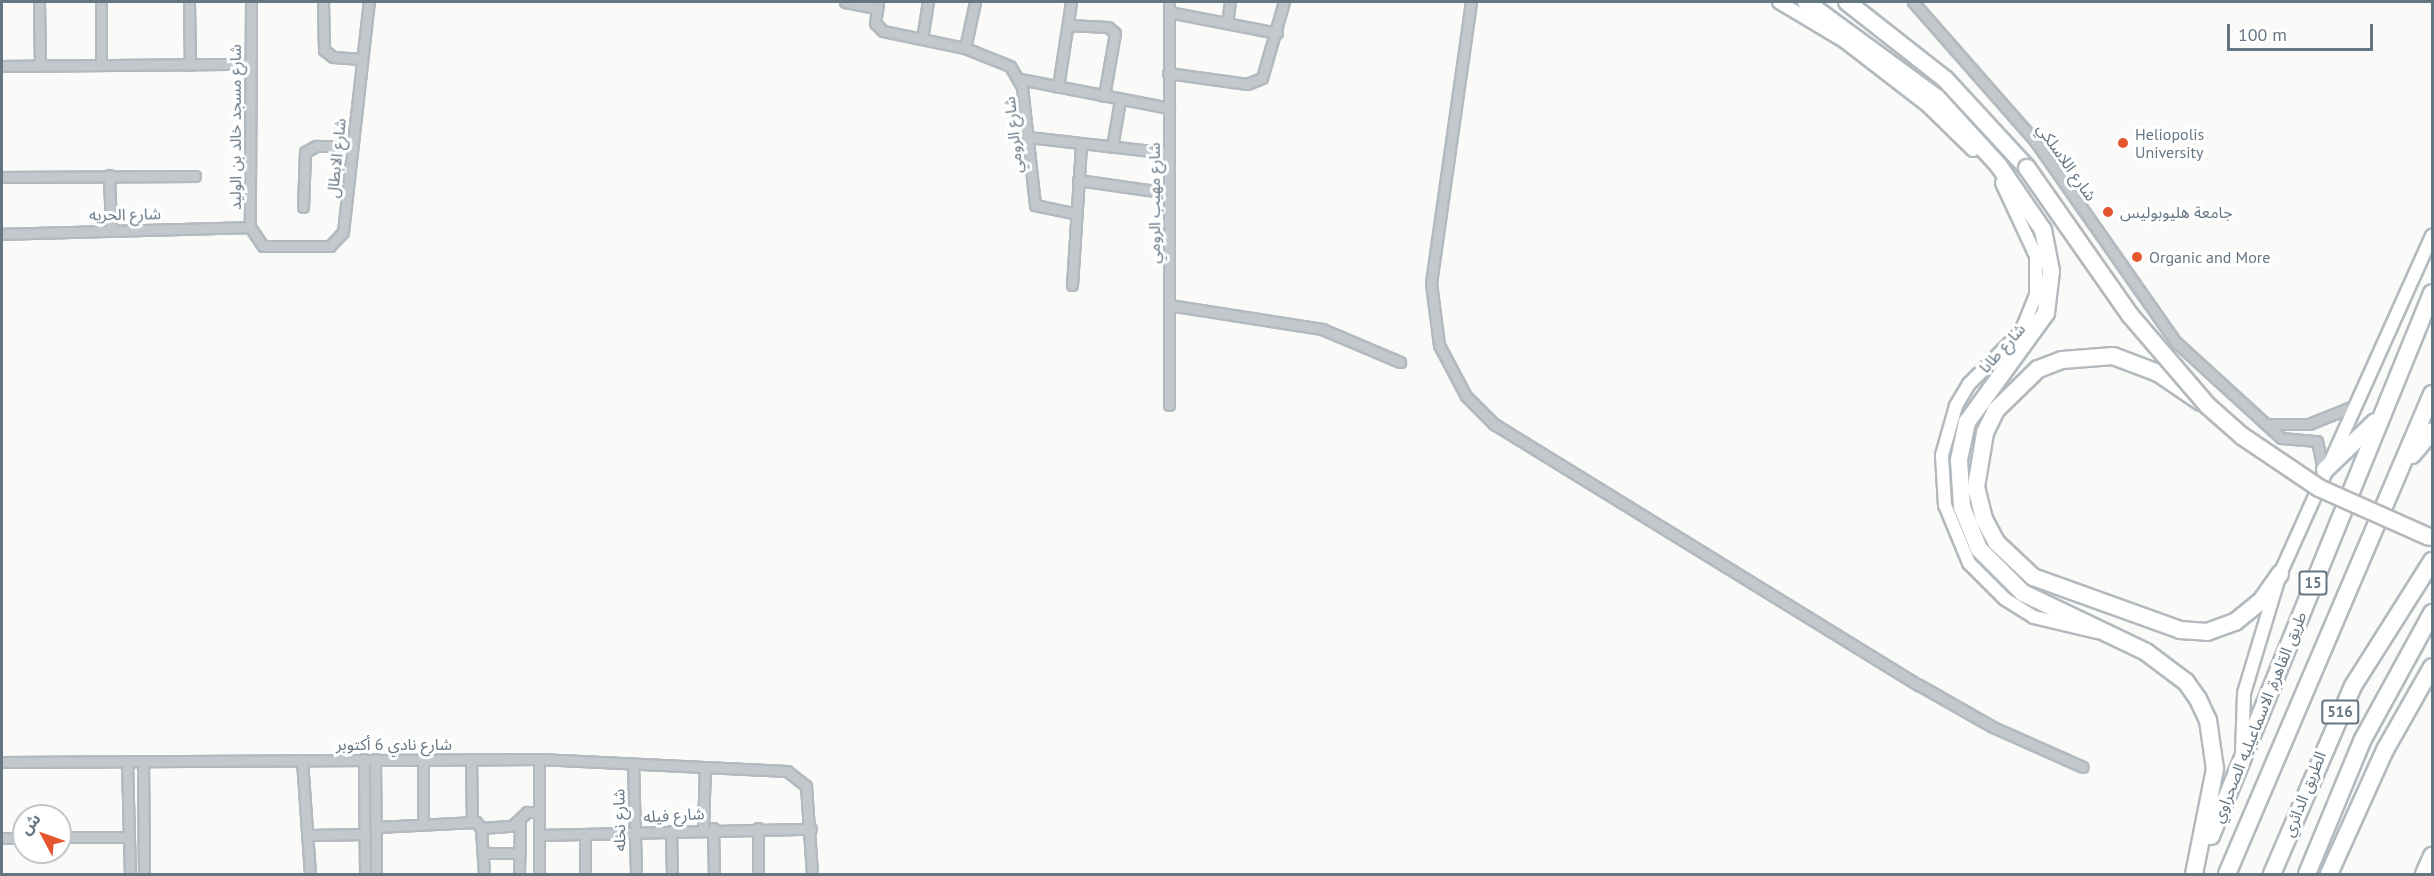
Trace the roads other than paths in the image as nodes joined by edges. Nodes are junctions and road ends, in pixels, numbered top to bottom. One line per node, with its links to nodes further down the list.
1 (39, 2): 31 (street)
2 (101, 2): 28 (street)
3 (189, 2): 29 (street)
4 (251, 2): 27 (street, شارع مسجد خالد بن الوليد)
5 (323, 2): 26 (street)
6 (369, 2): 26 (street, شارع الابطال)
7 (845, 2): 19 (street)
8 (928, 2): 24 (street)
9 (975, 2): 25 (street)
10 (1071, 2): 22 (street)
11 (1168, 2): 20 (street, شارع مهيب الرومي)
12 (1230, 2): 21 (street)
13 (1284, 2): 23 (street)
14 (1471, 2): 87 (street)
15 (1779, 2): 37 (street)
16 (1806, 2): 37 (highway)
17 (1846, 2): 63 (highway, bridge)
18 (1913, 2): 65 (street, شارع اللاسلكي)
19 (876, 9): 24 (street, شارع الرومي)
20 (1168, 12): 21 (street); 32 (street, شارع مهيب الرومي)
21 (1227, 23): 23 (street)
22 (1068, 25): 34 (street); 35 (street)
23 (1277, 33): 32 (street)
24 (922, 39): 25 (street, شارع الرومي)
25 (965, 48): 33 (street, شارع الرومي)
26 (362, 59): 41 (street, شارع الابطال)
27 (250, 64): 29 (street); 51 (street, شارع مسجد خالد بن الوليد)
28 (101, 65): 29 (street); 31 (street)
29 (190, 65)
30 (2, 66): 31 (street)
31 (40, 66)
32 (1168, 73): 38 (street, شارع مهيب الرومي)
33 (1020, 79): 34 (street); 39 (street, شارع الرومي)
34 (1058, 87): 35 (street)
35 (1104, 96): 36 (street)
36 (1120, 100): 38 (street); 42 (street)
37 (1933, 102): 123 (highway)
38 (1169, 108): 43 (street, شارع مهيب الرومي)
39 (1028, 137): 40 (street); 50 (street, شارع الرومي)
40 (1081, 144): 42 (street); 47 (street)
41 (352, 146): 49 (street); 55 (street, شارع الابطال)
42 (1112, 147): 43 (street)
43 (1169, 153): 48 (street, شارع مهيب الرومي)
44 (109, 175): 45 (street); 46 (street); 52 (street)
45 (195, 176)
46 (2, 177)
47 (1078, 180): 48 (street); 50 (street)
48 (1169, 193): 58 (street, شارع مهيب الرومي)
49 (303, 207)
50 (1073, 213): 56 (street)
51 (250, 226): 52 (street, شارع الحريه); 55 (street, شارع مسجد خالد بن الوليد)
52 (111, 229): 53 (street, شارع الحريه)
53 (2, 234)
54 (2433, 236): 61 (street)
55 (263, 246)
56 (1072, 285)
57 (2433, 293): 64 (highway, طريق القاهرة, الاسماعيليه الصحراوي / 15)
58 (1169, 305): 59 (street); 62 (street, شارع مهيب الرومي)
59 (1400, 362)
60 (2433, 394): 68 (highway, طريق القاهرة, الاسماعيليه الصحراوي / 15)
61 (2359, 404): 65 (street); 67 (street)
62 (1169, 405)
63 (2208, 406): 69 (highway, bridge); 71 (highway)
64 (2378, 420): 67 (highway); 80 (highway, طريق القاهرة, الاسماعيليه الصحراوي / 15)
65 (2264, 424): 67 (street, شارع اللاسلكي)
66 (2433, 431): 68 (highway)
67 (2324, 472): 71 (street)
68 (2399, 472): 105 (highway, طريق القاهرة, الاسماعيليه الصحراوي / 15)
69 (2431, 538)
70 (2433, 561): 126 (highway, الطريق الدائري / 516)
71 (2280, 574): 80 (street)
72 (2433, 613): 127 (highway, الطريق الدائري / 516)
73 (2433, 667): 74 (highway)
74 (2426, 683): 128 (highway)
75 (364, 759): 76 (street, شارع نادي 6 أكتوبر); 81 (street, شارع نادي 6 أكتوبر); 99 (street)
76 (375, 759): 77 (street, شارع نادي 6 أكتوبر); 92 (street)
77 (423, 759): 78 (street, شارع نادي 6 أكتوبر); 91 (street)
78 (471, 759): 79 (street, شارع نادي 6 أكتوبر); 90 (street)
79 (539, 759): 85 (street, شارع نادي 6 أكتوبر); 88 (street)
80 (2243, 759): 123 (highway, طريق القاهرة, الاسماعيليه الصحراوي / 15)
81 (302, 760): 83 (street, شارع نادي 6 أكتوبر); 101 (street)
82 (127, 761): 83 (street, شارع نادي 6 أكتوبر); 84 (street, شارع نادي 6 أكتوبر); 104 (street)
83 (143, 761): 110 (street)
84 (2, 762)
85 (633, 764): 86 (street, شارع نادي 6 أكتوبر); 98 (street, شارع نخله)
86 (705, 767): 95 (street); 96 (street, شارع نادي 6 أكتوبر)
87 (2083, 767)
88 (539, 812): 89 (street); 102 (street)
89 (520, 820): 93 (street); 107 (street)
90 (472, 822): 91 (street); 93 (street)
91 (423, 824): 92 (street)
92 (376, 826): 113 (street)
93 (481, 828): 106 (street)
94 (758, 828): 95 (street, شارع فيله); 96 (street, شارع فيله); 121 (street)
95 (708, 829): 97 (street, شارع فيله); 120 (street)
96 (811, 829): 122 (street)
97 (671, 831): 98 (street, شارع فيله); 119 (street)
98 (635, 832): 100 (street, شارع فيله); 118 (street, شارع نخله)
99 (365, 834): 101 (street); 112 (street)
100 (585, 834): 102 (street, شارع فيله); 117 (street)
101 (310, 835): 111 (street)
102 (539, 835): 116 (street)
103 (72, 837): 104 (street)
104 (129, 837): 109 (street)
105 (2242, 844): 124 (highway, طريق القاهرة, الاسماعيليه الصحراوي / 15); 125 (highway)
106 (483, 853): 107 (street); 114 (street)
107 (520, 853): 115 (street)
108 (2433, 856): 129 (highway)
109 (129, 874)
110 (144, 874)
111 (310, 874)
112 (365, 874)
113 (376, 874)
114 (484, 874)
115 (519, 874)
116 (539, 874)
117 (585, 874)
118 (636, 874)
119 (672, 874)
120 (714, 874)
121 (758, 874)
122 (812, 874)
123 (2194, 874)
124 (2227, 874)
125 (2235, 874)
126 (2272, 874)
127 (2307, 874)
128 (2330, 874)
129 (2424, 874)

